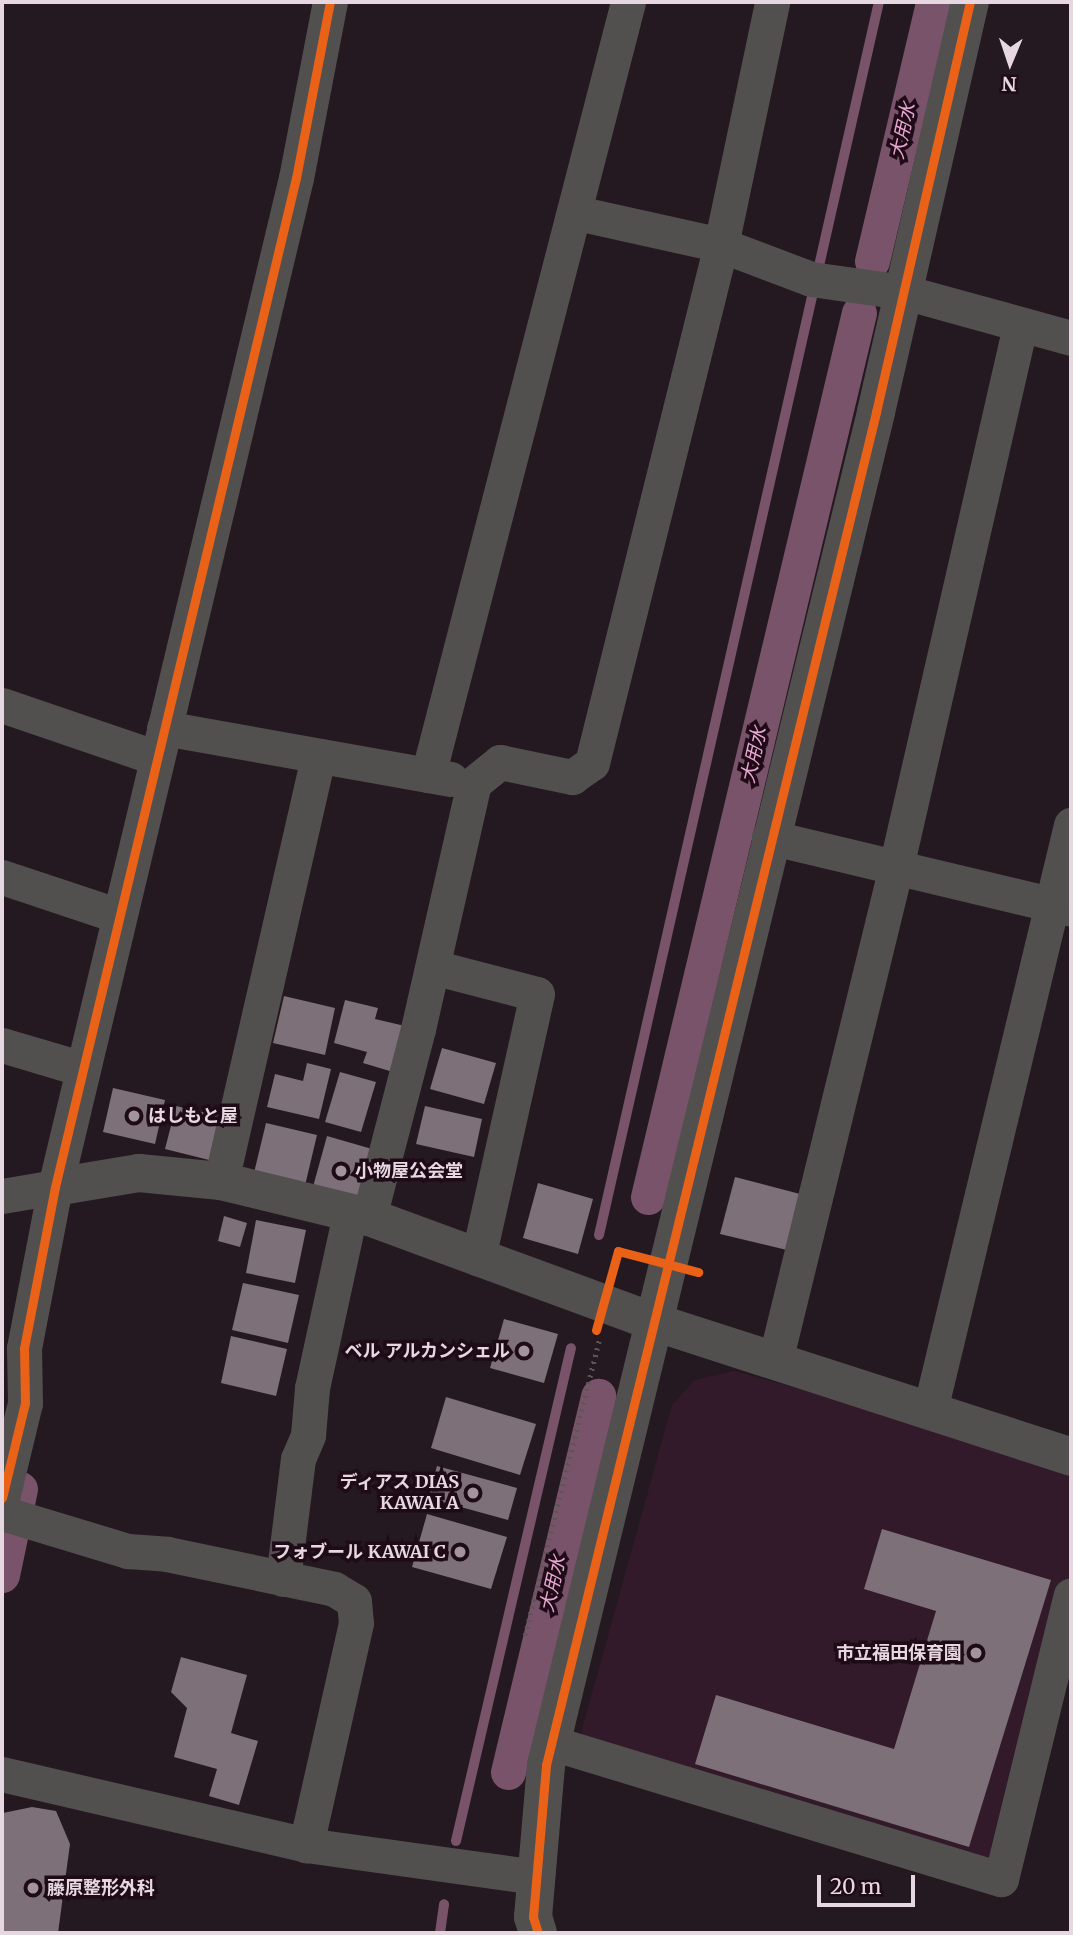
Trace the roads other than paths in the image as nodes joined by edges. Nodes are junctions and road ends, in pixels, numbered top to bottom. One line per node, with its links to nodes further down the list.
1 (330, 2): 11 (street)
2 (628, 2): 5 (street)
3 (772, 2): 6 (street)
4 (970, 2): 7 (street)
5 (577, 213): 6 (street); 13 (street)
6 (721, 245): 7 (street); 14 (street)
7 (904, 292): 8 (street); 16 (street)
8 (1020, 326): 9 (street); 17 (street)
9 (1071, 338)
10 (2, 705): 11 (street)
11 (159, 743): 12 (street); 20 (street)
12 (318, 756): 13 (street); 24 (street)
13 (428, 775): 14 (street)
14 (474, 783): 21 (street)
15 (1071, 825): 19 (street)
16 (769, 837): 17 (street); 29 (street)
17 (896, 867): 19 (street); 30 (street)
18 (2, 877): 20 (street)
19 (1060, 906): 31 (street)
20 (119, 916): 23 (street)
21 (433, 967): 27 (street); 28 (street)
22 (2, 1045): 23 (street)
23 (83, 1069): 25 (street)
24 (220, 1181): 25 (street); 27 (street)
25 (55, 1186): 26 (street); 33 (street)
26 (2, 1196)
27 (359, 1215): 28 (street); 35 (street)
28 (478, 1258): 29 (street)
29 (654, 1322): 30 (street); 37 (street)
30 (775, 1361): 31 (street)
31 (930, 1410): 32 (street)
32 (1071, 1457)
33 (2, 1498)
34 (2, 1513): 35 (street)
35 (283, 1579): 39 (street)
36 (1071, 1595): 37 (street)
37 (552, 1743): 40 (street)
38 (2, 1774): 39 (street)
39 (306, 1845): 40 (street)
40 (537, 1877): 41 (street)
41 (538, 1933)

